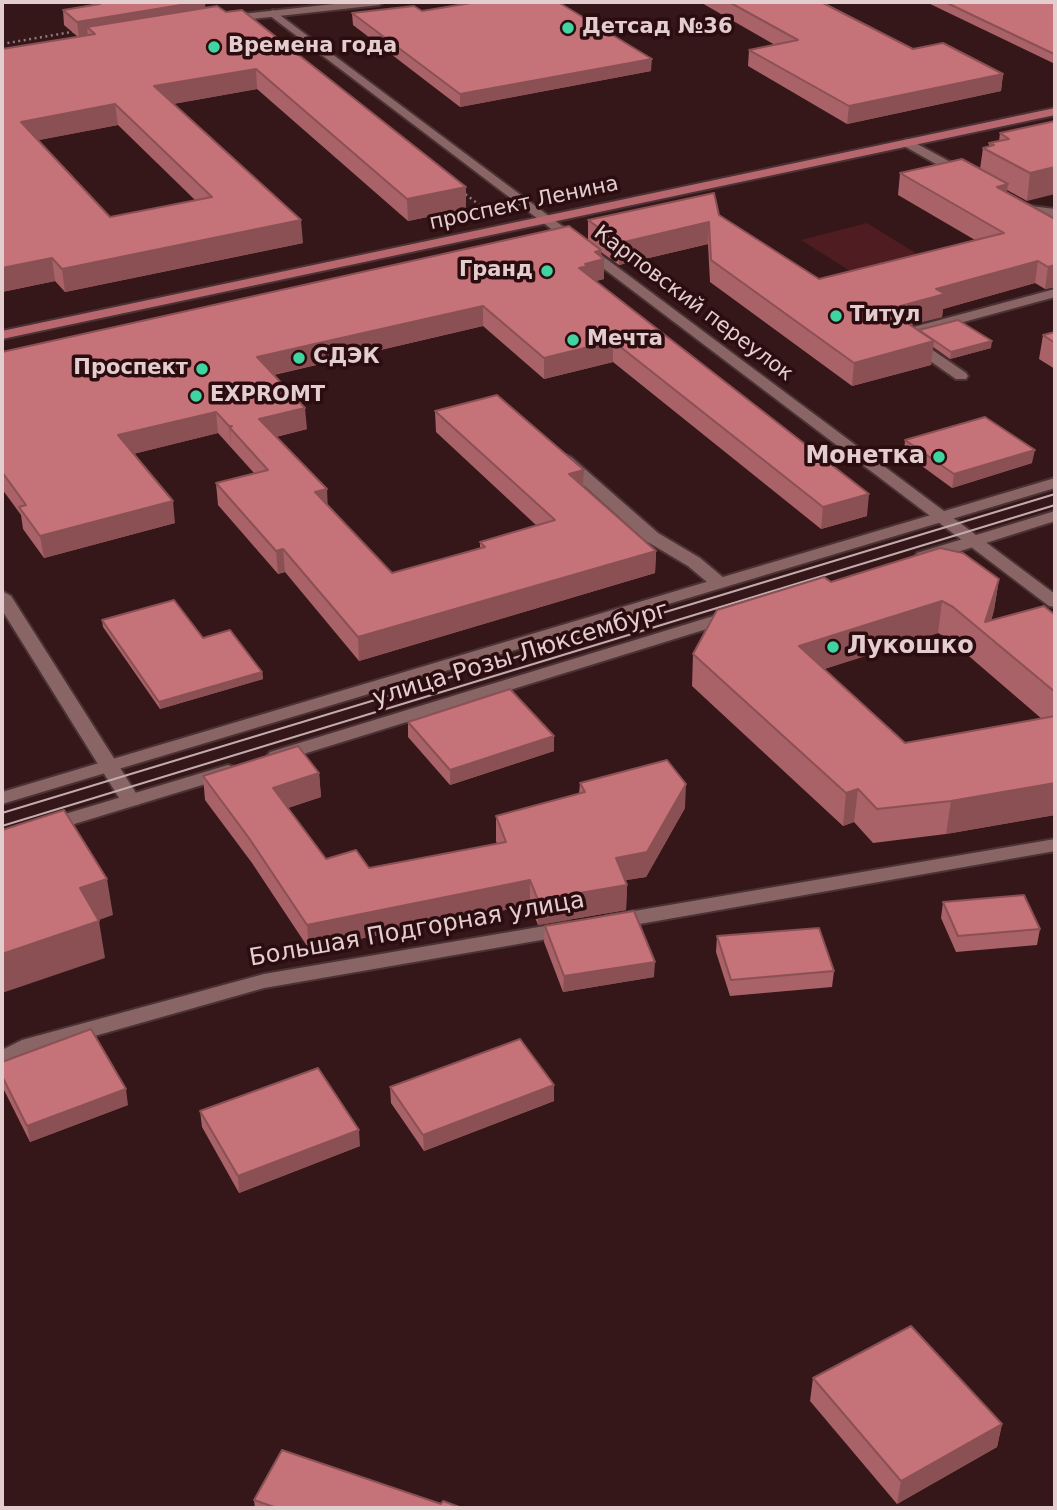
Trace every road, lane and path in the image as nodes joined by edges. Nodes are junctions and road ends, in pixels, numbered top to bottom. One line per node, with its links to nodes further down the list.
1 (379, 2): 2 (street)
2 (274, 13): 3 (street); 11 (street, Карповский переулок)
3 (214, 20)
4 (82, 31): 5 (path)
5 (2, 44)
6 (1055, 111): 7 (main road, проспект Ленина)
7 (908, 143): 8 (street); 11 (main road, проспект Ленина)
8 (974, 180)
9 (1007, 198): 10 (street)
10 (1055, 213)
11 (548, 220): 13 (main road, проспект Ленина); 18 (street, Карповский переулок)
12 (1055, 293): 14 (street)
13 (2, 335)
14 (961, 376)
15 (553, 449): 21 (street)
16 (1055, 483): 18 (street, улица Розы Люксембург)
17 (1055, 516): 19 (street)
18 (942, 517): 19 (street, Карповский переулок); 21 (street, улица Розы Люксембург)
19 (974, 541): 20 (street); 23 (street, Карповский переулок)
20 (909, 561)
21 (719, 583): 25 (street, улица Розы Люксембург)
22 (2, 596): 25 (street)
23 (1055, 602)
24 (752, 610): 27 (street, улица Розы Люксембург)
25 (110, 766): 26 (street, улица Розы Люксембург); 27 (street)
26 (2, 798)
27 (131, 801): 28 (street, улица Розы Люксембург)
28 (2, 840)
29 (1055, 845): 30 (street, Большая Подгорная улица)
30 (2, 1060)

